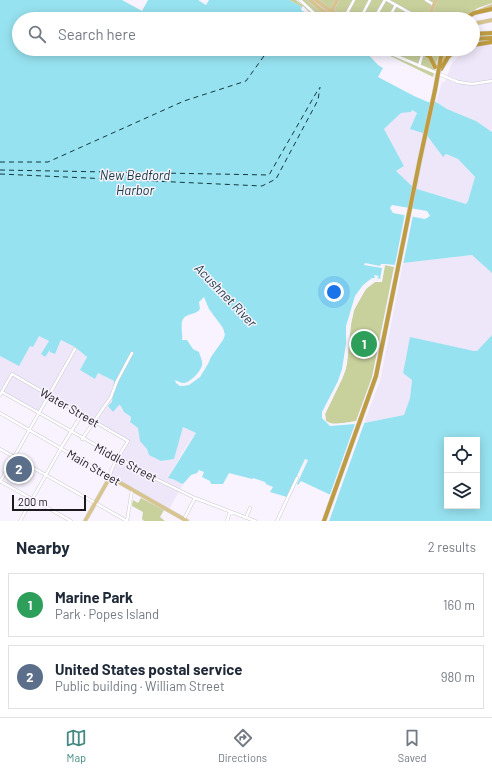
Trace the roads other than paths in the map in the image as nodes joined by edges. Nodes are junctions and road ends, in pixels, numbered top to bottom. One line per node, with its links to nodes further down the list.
1 (300, 0): 15 (street)
2 (310, 0): 16 (main road)
3 (316, 0): 17 (main road)
4 (337, 0): 18 (main road)
5 (354, 0): 19 (street)
6 (370, 0): 20 (street)
7 (386, 0): 10 (street); 21 (street)
8 (426, 0): 12 (street)
9 (436, 0): 12 (main road)
10 (391, 1): 11 (street)
11 (396, 5): 22 (street); 23 (street)
12 (434, 5): 24 (main road)
13 (492, 6): 25 (main road)
14 (492, 9): 26 (highway)
15 (313, 12)
16 (328, 12)
17 (329, 12)
18 (331, 12)
19 (347, 12)
20 (364, 12)
21 (378, 12)
22 (392, 12)
23 (408, 12)
24 (432, 12)
25 (477, 12)
26 (478, 12)
27 (492, 20): 28 (main road)
28 (480, 23)
29 (492, 33): 30 (highway)
30 (480, 34)
31 (492, 38): 32 (highway)
32 (480, 39)
33 (492, 42): 34 (highway)
34 (480, 44)
35 (396, 56): 41 (street)
36 (422, 56): 41 (street)
37 (428, 56): 42 (highway, bridge)
38 (441, 56): 42 (highway)
39 (443, 56): 42 (main road)
40 (448, 56): 42 (highway)
41 (419, 66): 43 (street)
42 (439, 68): 44 (highway, bridge); 44 (highway, bridge)
43 (492, 81)
44 (435, 90): 79 (highway)
45 (76, 349): 48 (street)
46 (132, 353): 52 (street)
47 (1, 394): 48 (street, Water Street); 50 (street, Middle Street)
48 (50, 395): 50 (street); 51 (street, Water Street)
49 (0, 413): 53 (street, Main Street)
50 (39, 414): 53 (street); 54 (street, Middle Street)
51 (82, 414): 52 (street, Water Street); 54 (street)
52 (95, 421): 55 (street); 59 (street, Water Street)
53 (29, 430): 56 (street, Main Street); 58 (street)
54 (70, 432): 55 (street, Middle Street); 56 (street)
55 (82, 439): 59 (street, Middle Street)
56 (61, 448): 60 (street); 61 (street, Main Street)
57 (0, 449): 58 (street)
58 (14, 457): 60 (street); 63 (street)
59 (118, 458): 61 (street); 65 (street, Middle Street)
60 (46, 475): 66 (street); 67 (street)
61 (110, 477): 64 (main road, Main Street); 67 (main road)
62 (298, 478): 78 (street)
63 (0, 481): 66 (street)
64 (132, 489): 71 (main road, Main Street); 75 (street)
65 (195, 498): 69 (street, Middle Street); 71 (street)
66 (33, 499): 72 (street); 73 (street)
67 (95, 503): 74 (main road); 75 (street)
68 (250, 508): 70 (street)
69 (230, 512): 70 (street, Middle Street); 76 (street)
70 (246, 518): 77 (street, Middle Street)
71 (186, 520)
72 (20, 521)
73 (71, 521)
74 (85, 521)
75 (127, 521)
76 (227, 521)
77 (255, 521)
78 (277, 521)
79 (324, 521)

